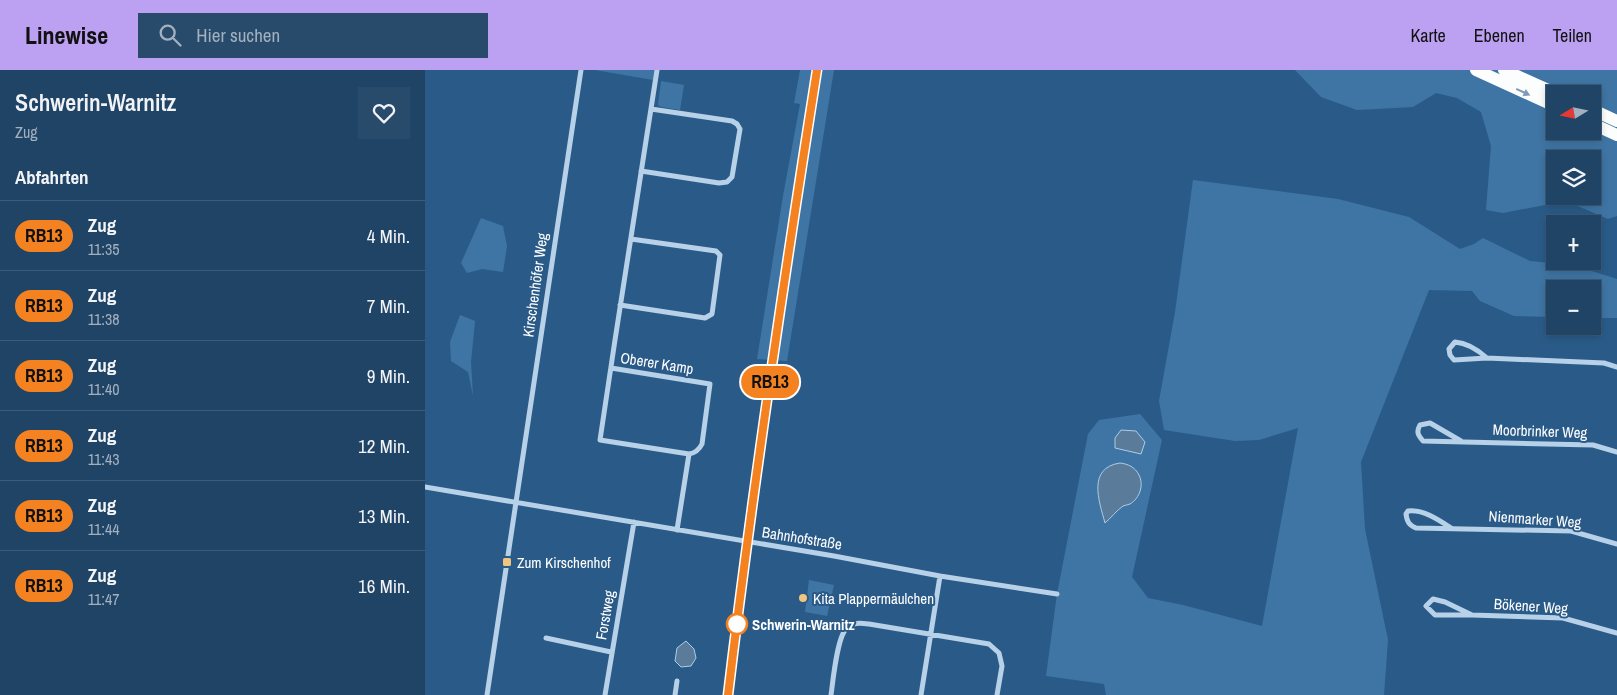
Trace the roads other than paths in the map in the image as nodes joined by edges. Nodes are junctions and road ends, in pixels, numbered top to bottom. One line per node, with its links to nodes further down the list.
1 (581, 70): 22 (street, Kirschenhöfer Weg)
2 (657, 70): 7 (street, Oberer Kamp)
3 (1504, 70): 5 (highway)
4 (1483, 73): 6 (highway, one-way to 6)
5 (1546, 89)
6 (1546, 102)
7 (651, 109): 12 (street, Oberer Kamp); 12 (street)
8 (1601, 114): 9 (highway)
9 (1617, 121)
10 (1601, 128): 11 (highway)
11 (1617, 135)
12 (641, 171): 13 (street, Oberer Kamp)
13 (631, 239): 14 (street, Oberer Kamp); 14 (street)
14 (620, 305): 17 (street, Oberer Kamp)
15 (1487, 358): 15 (street); 16 (street)
16 (1617, 367)
17 (611, 368): 20 (street, Oberer Kamp); 20 (street, Oberer Kamp)
18 (1461, 441): 18 (street, Moorbrinker Weg); 19 (street, Moorbrinker Weg)
19 (1617, 452)
20 (689, 454): 25 (street, Oberer Kamp)
21 (425, 488): 22 (street, Bahnhofstraße)
22 (515, 503): 23 (street, Bahnhofstraße); 35 (street)
23 (634, 522): 25 (street, Bahnhofstraße); 33 (street, Forstweg)
24 (1451, 528): 24 (street, Nienmarker Weg); 26 (street, Nienmarker Weg)
25 (677, 530): 27 (street, Bahnhofstraße)
26 (1617, 544)
27 (940, 576): 28 (street, Bahnhofstraße); 30 (street)
28 (1057, 594)
29 (1473, 615): 29 (street, Bökener Weg); 31 (street, Bökener Weg)
30 (931, 634): 38 (street); 39 (street); 40 (street)
31 (1617, 634)
32 (546, 638): 33 (street, Forstweg)
33 (611, 652): 36 (street, Forstweg)
34 (677, 681): 37 (street)
35 (487, 695)
36 (605, 695)
37 (675, 695)
38 (831, 695)
39 (921, 695)
40 (997, 695)

